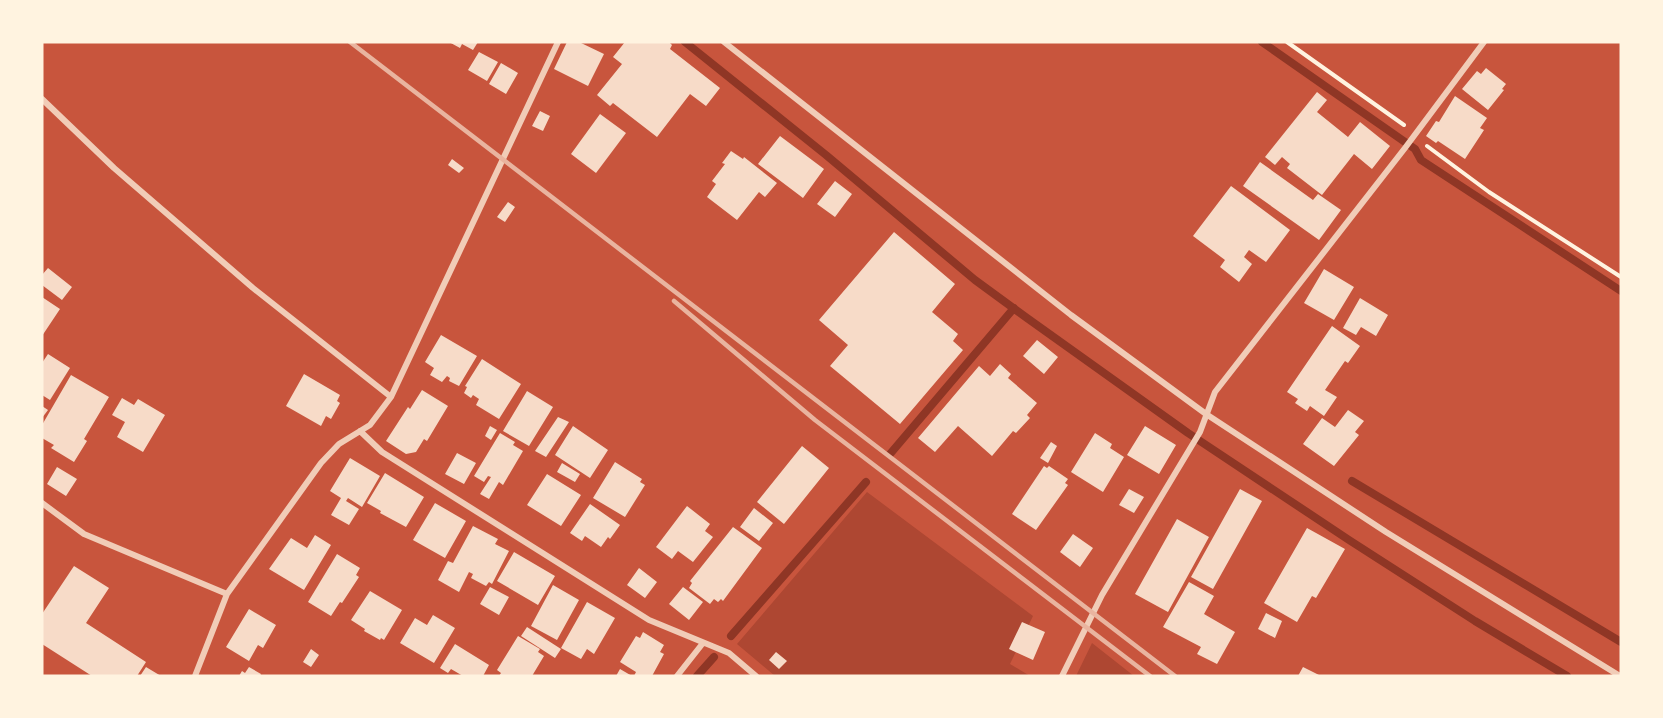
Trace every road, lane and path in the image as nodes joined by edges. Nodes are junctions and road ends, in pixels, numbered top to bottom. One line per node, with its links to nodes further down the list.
1 (558, 42): 8 (street)
2 (724, 42): 9 (street)
3 (1287, 42): 6 (path)
4 (1484, 42): 6 (street)
5 (42, 99): 8 (street)
6 (1413, 136): 7 (path); 9 (street)
7 (1621, 277)
8 (391, 397): 10 (street)
9 (1206, 414): 17 (street); 18 (street)
10 (360, 431): 12 (street); 13 (street)
11 (42, 503): 12 (street)
12 (227, 594): 14 (street)
13 (703, 643): 15 (street); 16 (street)
14 (195, 676)
15 (677, 676)
16 (756, 676)
17 (1062, 676)
18 (1620, 676)

